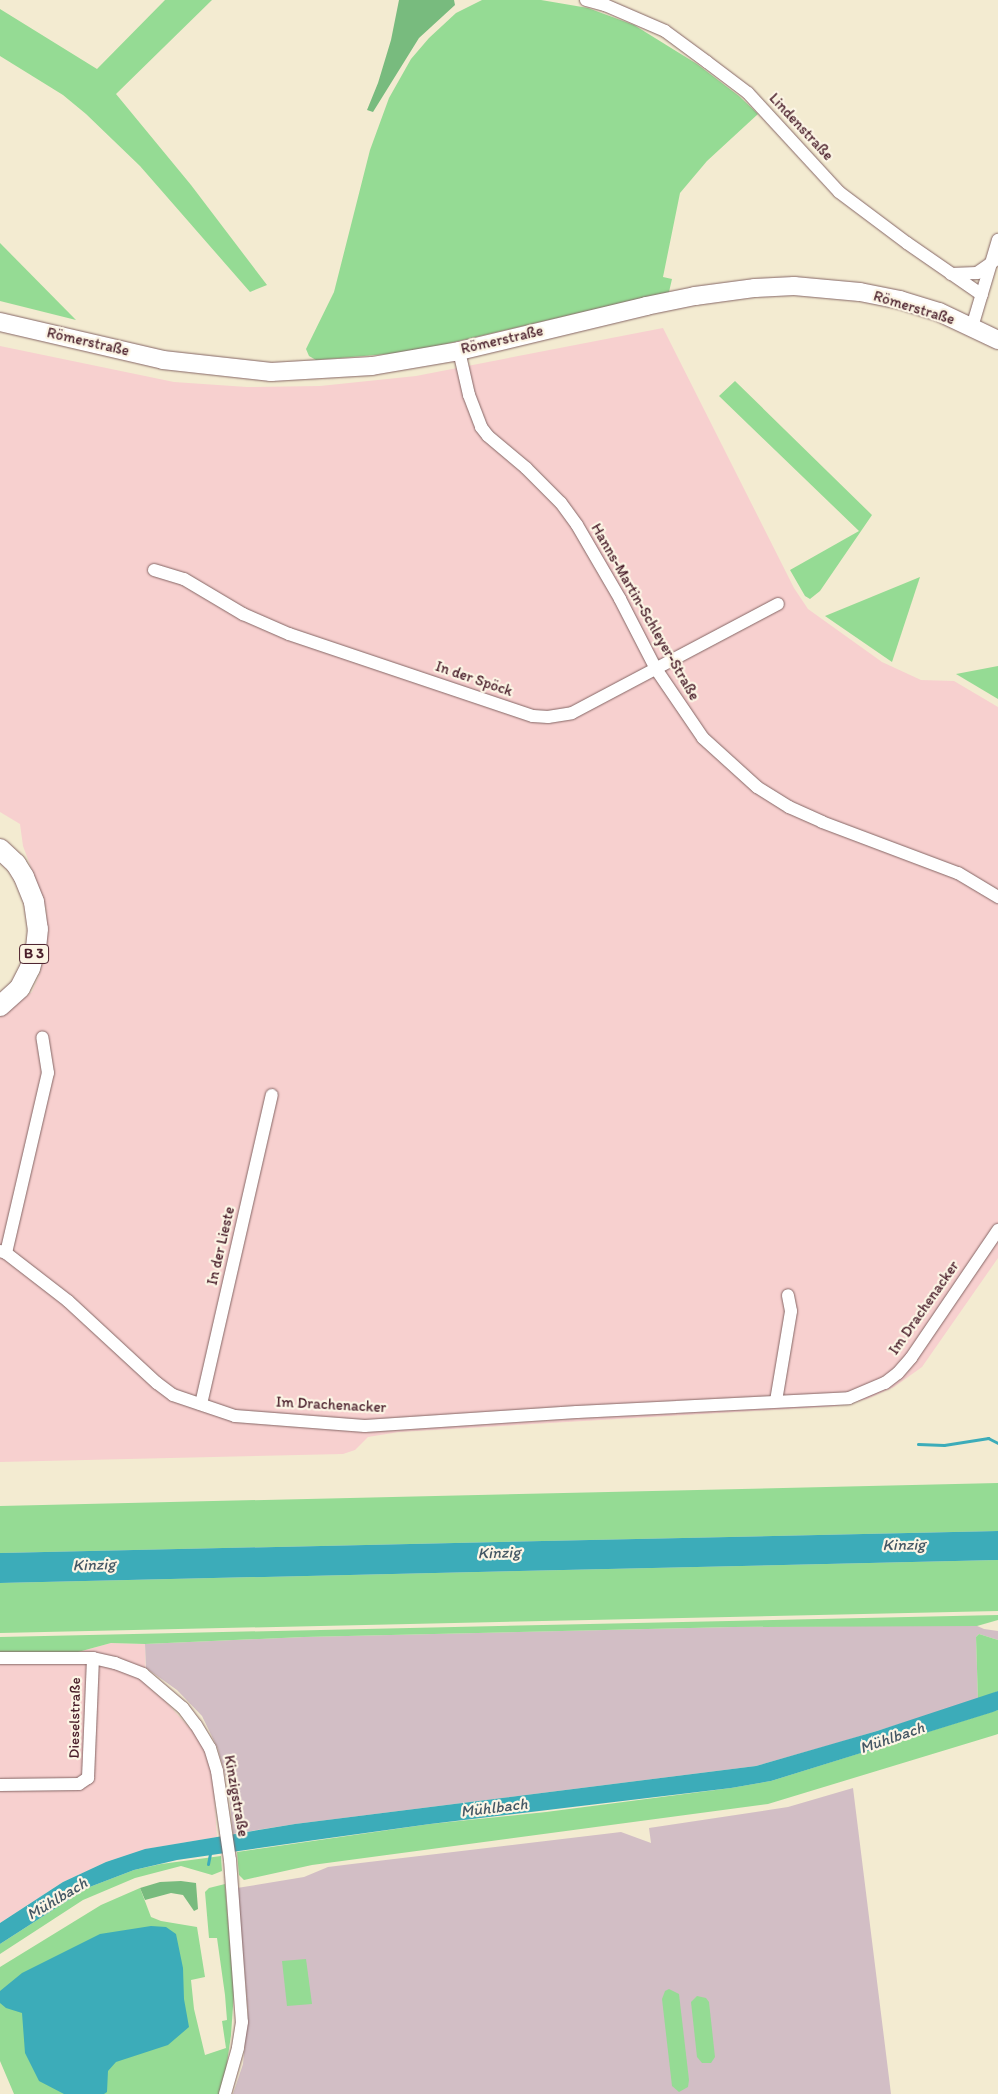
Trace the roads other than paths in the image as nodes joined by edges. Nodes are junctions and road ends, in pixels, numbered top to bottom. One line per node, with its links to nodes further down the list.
1 (586, 0): 4 (street, Lindenstraße)
2 (998, 240): 3 (street)
3 (995, 262): 4 (street); 5 (street)
4 (951, 274): 5 (street, Lindenstraße)
5 (982, 295): 7 (street)
6 (0, 322): 9 (street, Römerstraße)
7 (972, 327): 8 (street, Römerstraße); 9 (street, Römerstraße)
8 (998, 340)
9 (459, 351): 12 (street, Hanns-Martin-Schleyer-Straße)
10 (154, 570): 12 (street, In der Spöck)
11 (778, 604): 12 (street, In der Spöck)
12 (656, 670): 14 (street, Hanns-Martin-Schleyer-Straße)
13 (0, 849): 15 (main road, B 3)
14 (998, 898)
15 (0, 1006)
16 (42, 1037): 19 (street)
17 (272, 1095): 22 (street, In der Lieste)
18 (998, 1230): 21 (street, Im Drachenacker)
19 (3, 1252): 22 (street, Im Drachenacker)
20 (788, 1295): 21 (street)
21 (776, 1401): 22 (street, Im Drachenacker)
22 (201, 1404)
23 (0, 1658): 24 (street, Kinzigstraße)
24 (93, 1658): 25 (street, Dieselstraße); 26 (street, Kinzigstraße)
25 (0, 1785)
26 (225, 2094)

